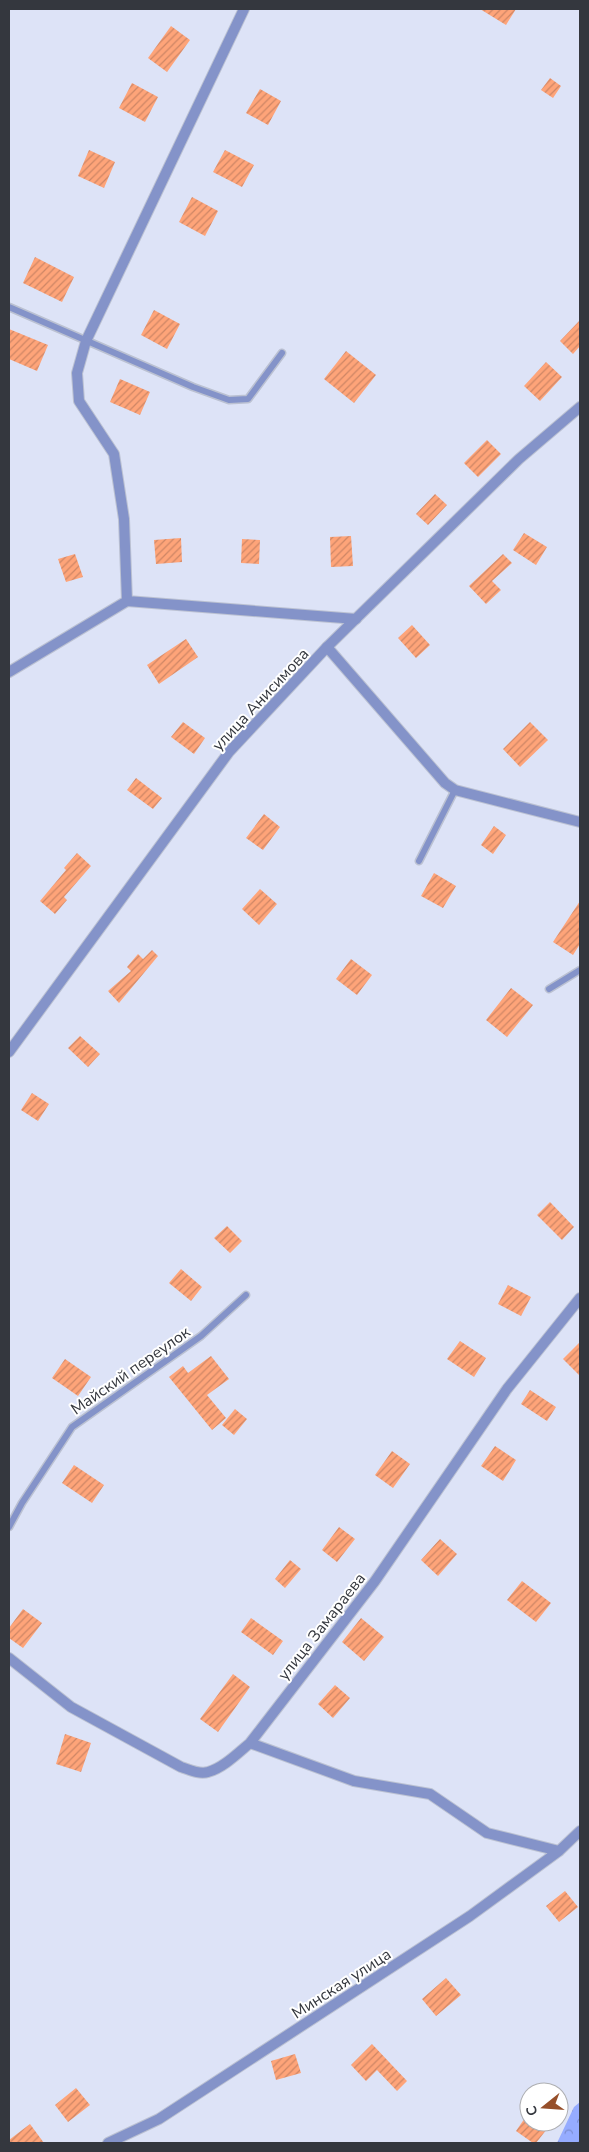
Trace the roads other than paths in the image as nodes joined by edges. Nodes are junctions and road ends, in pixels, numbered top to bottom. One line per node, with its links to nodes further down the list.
1 (244, 9): 3 (street)
2 (9, 307): 3 (lane)
3 (86, 340): 4 (lane); 6 (street)
4 (282, 353)
5 (580, 407): 7 (street, улица Анисимова)
6 (128, 602): 7 (street); 9 (street)
7 (356, 619): 8 (street, улица Анисимова)
8 (328, 648): 10 (street); 15 (street, улица Анисимова)
9 (9, 672)
10 (455, 790): 11 (street); 12 (lane)
11 (580, 822)
12 (419, 861)
13 (580, 970): 14 (lane)
14 (549, 989)
15 (9, 1052)
16 (246, 1295): 18 (lane, Майский переулок)
17 (580, 1298): 20 (street, улица Замараева)
18 (9, 1527)
19 (9, 1658): 20 (street, улица Замараева)
20 (250, 1743): 22 (street)
21 (579, 1836): 22 (street, Минская улица)
22 (559, 1851): 23 (street, Минская улица)
23 (108, 2143)

